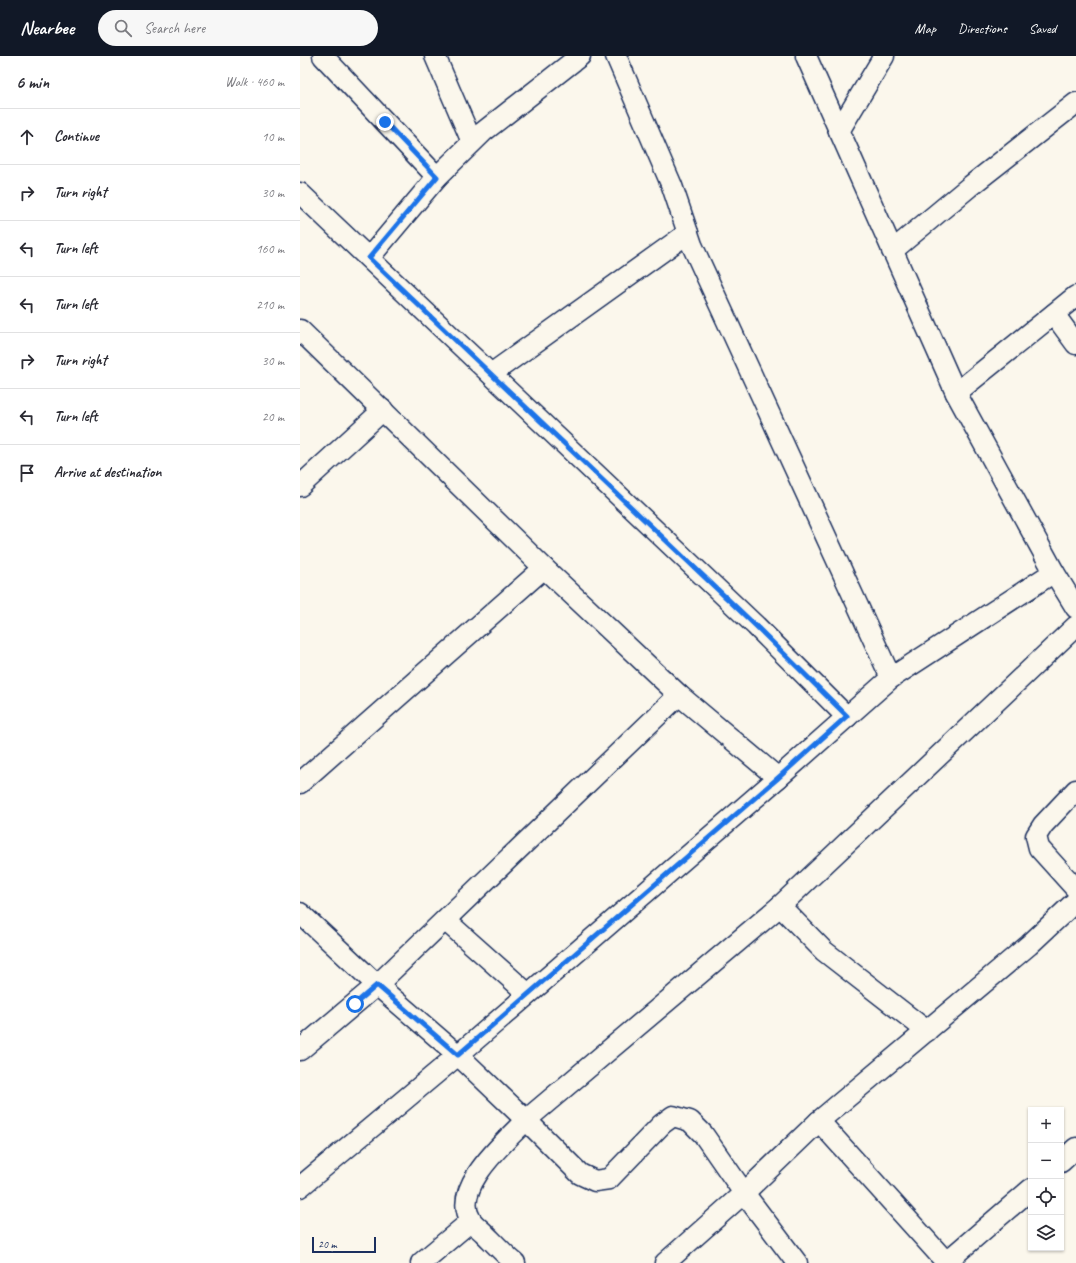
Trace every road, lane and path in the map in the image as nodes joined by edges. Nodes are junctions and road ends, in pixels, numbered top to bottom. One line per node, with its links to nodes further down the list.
1 (323, 56): 10 (street)
2 (435, 56): 9 (street)
3 (580, 56): 9 (street)
4 (616, 56): 12 (street)
5 (806, 56): 8 (street)
6 (884, 56): 8 (street)
7 (1076, 102): 13 (street)
8 (839, 130): 13 (street)
9 (472, 142): 10 (street)
10 (437, 177): 14 (street)
11 (300, 193): 14 (street)
12 (688, 234): 19 (street); 27 (street)
13 (892, 251): 20 (street)
14 (369, 258): 19 (street)
15 (1076, 296): 16 (street)
16 (1054, 314): 18 (street); 20 (street)
17 (300, 330): 21 (street)
18 (1076, 344)
19 (491, 374): 29 (street)
20 (956, 393): 24 (street)
21 (383, 410): 22 (street); 23 (street)
22 (300, 486)
23 (544, 568): 28 (street); 31 (street)
24 (1054, 572): 25 (street); 27 (street)
25 (1076, 608)
26 (1076, 626): 35 (street)
27 (891, 678): 29 (street)
28 (679, 695): 30 (street); 37 (street)
29 (847, 716): 30 (street)
30 (778, 778): 39 (street)
31 (300, 783)
32 (1076, 790): 33 (street)
33 (1076, 889)
34 (1076, 901): 40 (street)
35 (780, 906): 40 (street); 43 (street)
36 (300, 913): 38 (street)
37 (445, 920): 38 (street); 39 (street)
38 (377, 985): 41 (street); 42 (street)
39 (528, 994): 42 (street)
40 (927, 1031): 44 (street)
41 (300, 1050)
42 (458, 1055): 43 (street); 47 (street)
43 (526, 1120): 49 (street); 50 (street)
44 (819, 1121): 49 (street); 55 (street)
45 (1076, 1148): 46 (street)
46 (1064, 1159)
47 (300, 1187)
48 (1028, 1192): 55 (street)
49 (744, 1193): 53 (street); 54 (street)
50 (471, 1221): 51 (street); 52 (street)
51 (420, 1263)
52 (515, 1263)
53 (666, 1263)
54 (797, 1263)
55 (946, 1263)

